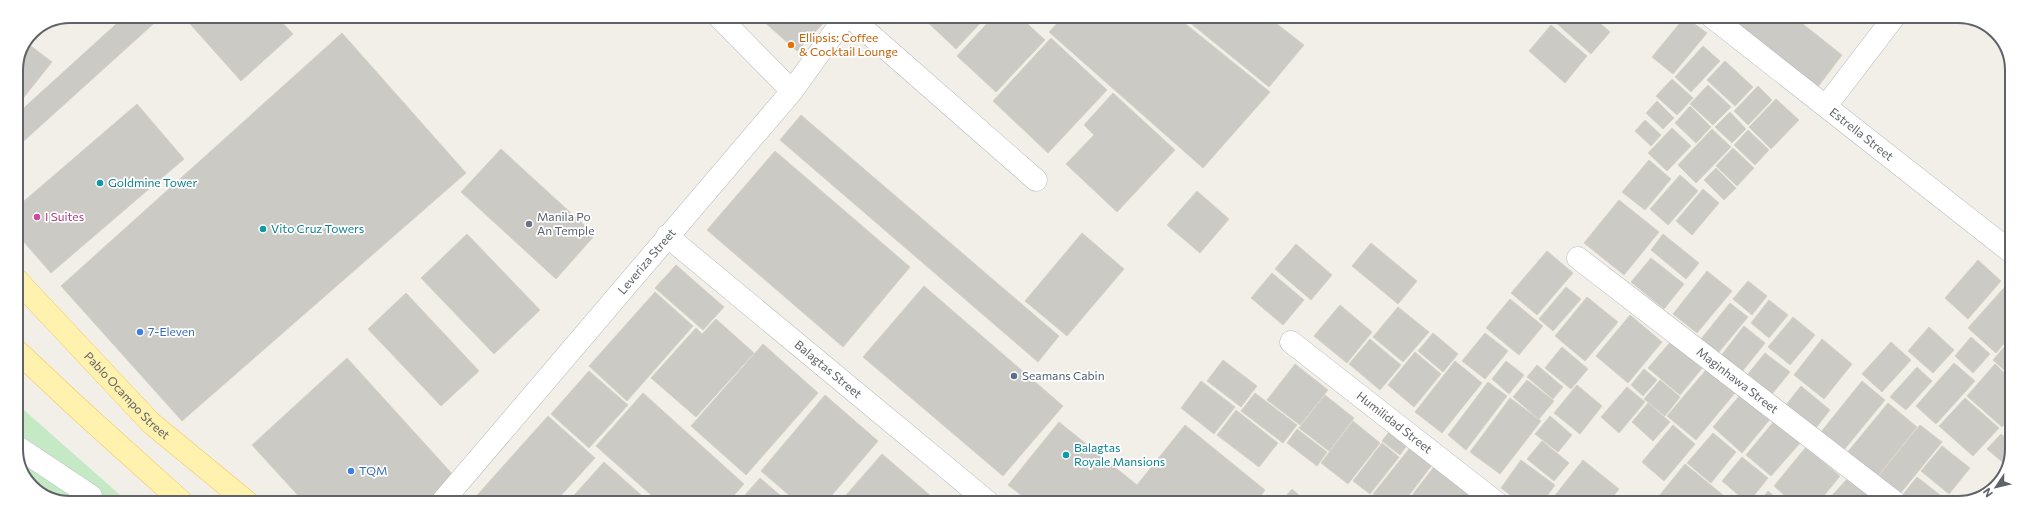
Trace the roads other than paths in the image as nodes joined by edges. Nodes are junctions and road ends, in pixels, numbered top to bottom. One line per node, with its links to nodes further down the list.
1 (725, 23): 6 (street)
2 (842, 23): 6 (street, Leveriza Street)
3 (855, 23): 8 (street)
4 (1720, 23): 7 (street, Estrella Street)
5 (1889, 23): 7 (street)
6 (792, 92): 9 (street, Leveriza Street)
7 (1826, 106): 10 (street, Estrella Street)
8 (1036, 180)
9 (668, 236): 19 (street, Leveriza Street); 20 (street, Balagtas Street)
10 (2005, 247)
11 (1578, 258): 22 (street, Maginhawa Street)
12 (23, 287): 18 (main road, Pablo Ocampo Street)
13 (1292, 342): 21 (street, Humilidad Street)
14 (23, 356): 17 (main road)
15 (23, 451): 16 (street)
16 (91, 496)
17 (175, 496)
18 (240, 496)
19 (447, 496)
20 (981, 496)
21 (1488, 496)
22 (1887, 496)

